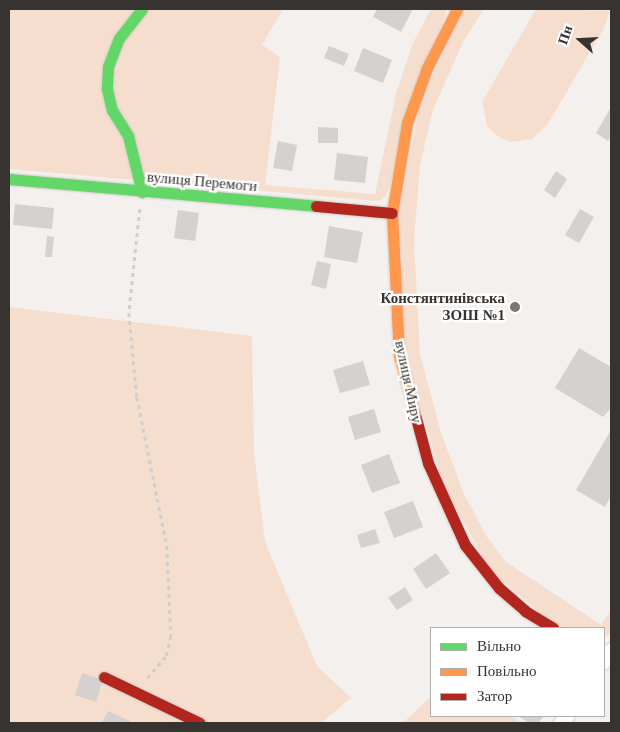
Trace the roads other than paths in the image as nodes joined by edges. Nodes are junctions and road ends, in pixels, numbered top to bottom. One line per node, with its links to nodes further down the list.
1 (142, 9): 4 (street)
2 (456, 9): 5 (street, вулиця Миру)
3 (9, 179): 4 (street, вулиця Перемоги)
4 (142, 192): 5 (street, вулиця Перемоги)
5 (392, 213): 6 (street, вулиця Миру)
6 (551, 627)
7 (104, 677): 8 (street)
8 (200, 723)

